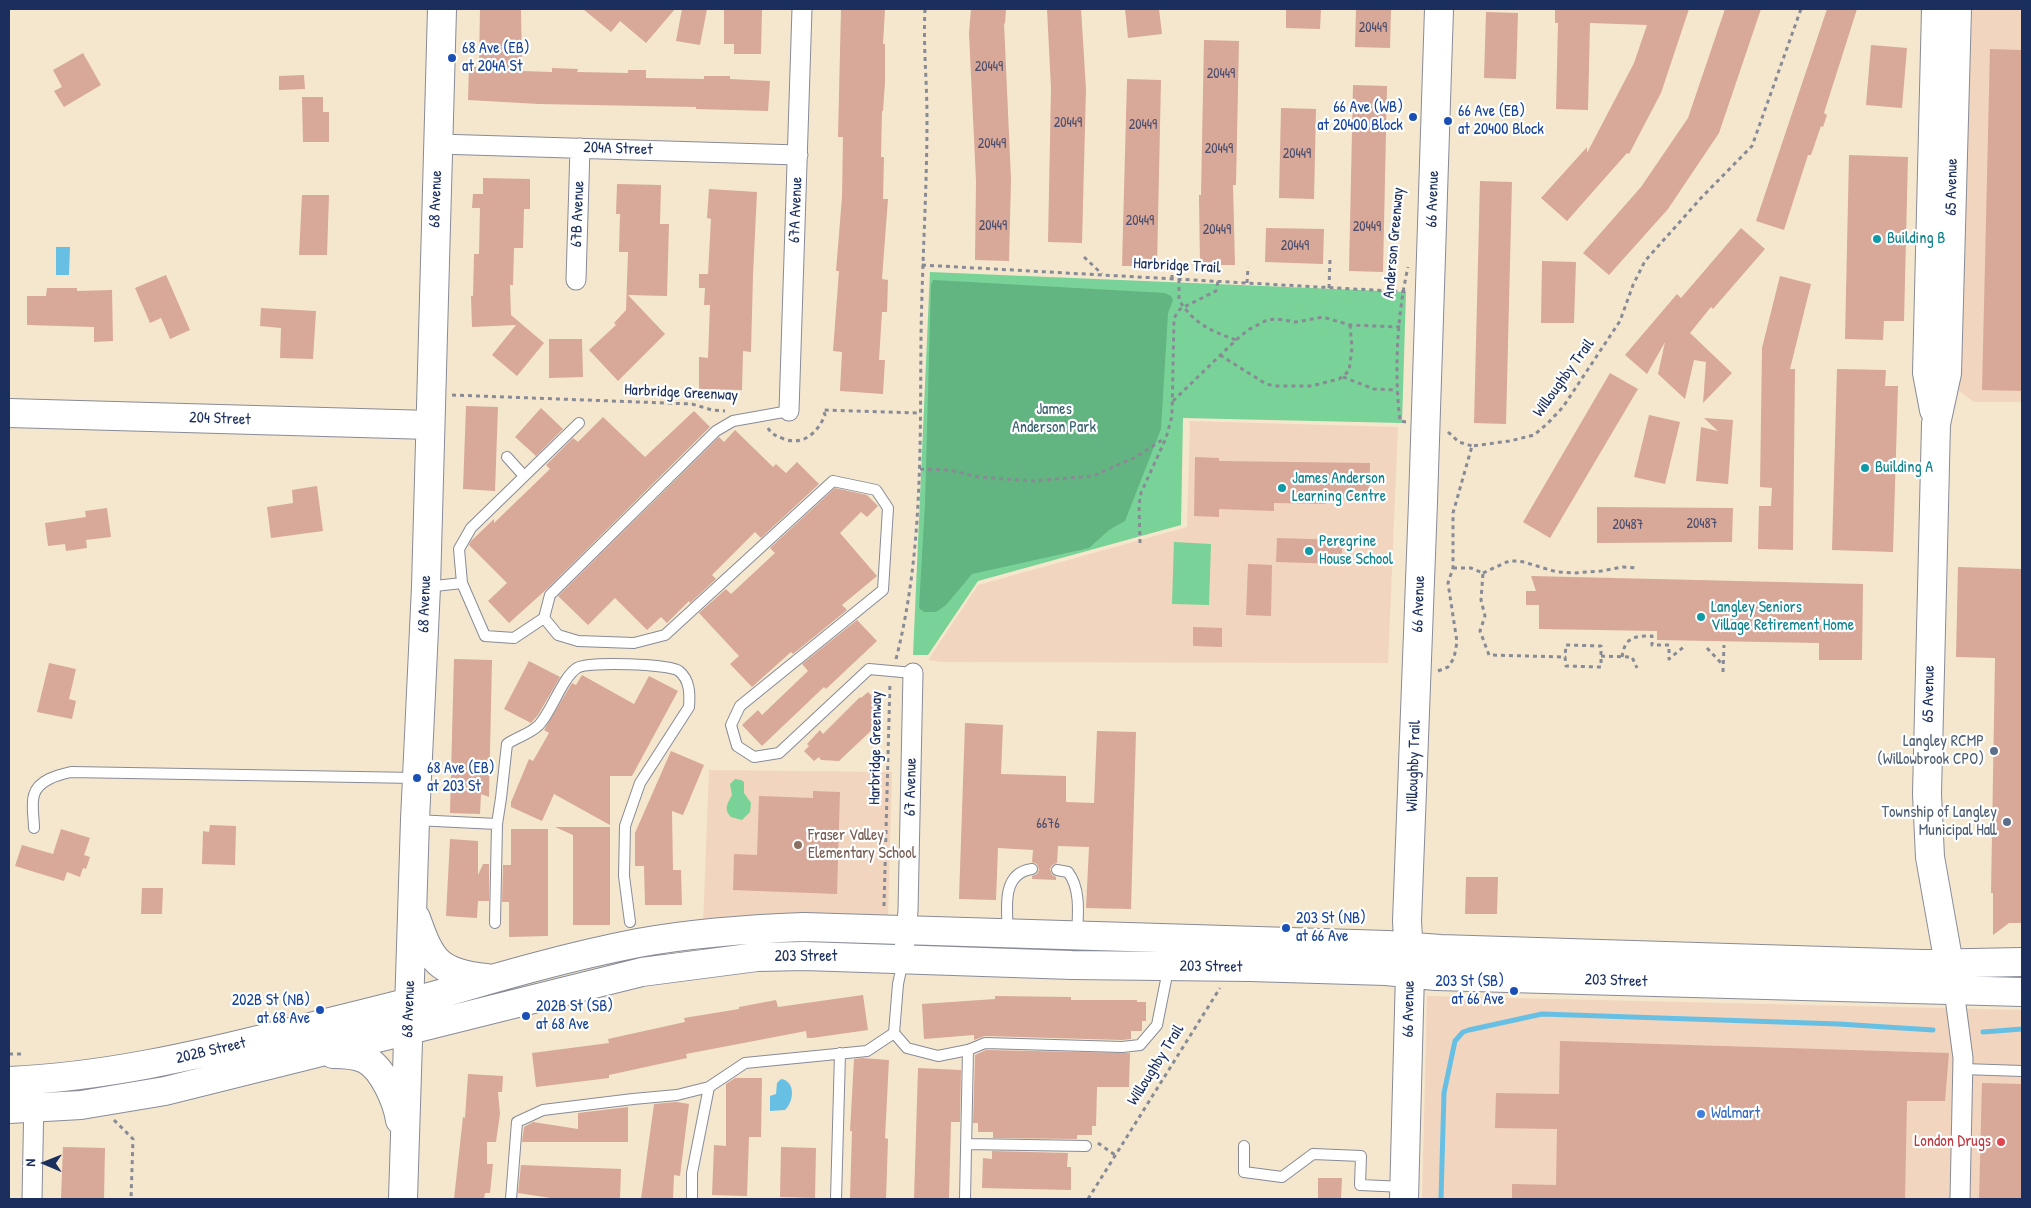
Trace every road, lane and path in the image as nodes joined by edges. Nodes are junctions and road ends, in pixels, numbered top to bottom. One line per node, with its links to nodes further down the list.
1 (442, 9): 8 (main road, 68 Avenue)
2 (802, 9): 10 (street, 67A Avenue)
3 (925, 9): 14 (path, Harbridge Greenway)
4 (1439, 9): 25 (main road, 66 Avenue)
5 (1801, 9): 49 (path, Willoughby Trail)
6 (1936, 9): 41 (main road, 65 Avenue)
7 (1957, 9): 41 (main road, 65 Avenue)
8 (438, 144): 9 (street, 204A Street); 33 (main road, 68 Avenue)
9 (580, 148): 10 (street, 204A Street); 20 (street, 67B Avenue)
10 (798, 155): 36 (street, 67A Avenue)
11 (1084, 257): 17 (path)
12 (1330, 260): 23 (path)
13 (1408, 264): 24 (path, Anderson Greenway)
14 (922, 265): 17 (path, Harbridge Trail); 37 (path, Harbridge Greenway)
15 (1248, 268): 22 (path)
16 (1172, 272): 18 (path)
17 (1103, 275): 18 (path, Harbridge Trail)
18 (1172, 278): 19 (path, Harbridge Trail)
19 (1179, 279): 21 (path, Harbridge Trail); 26 (path)
20 (576, 280)
21 (1218, 281): 22 (path, Harbridge Trail); 26 (path)
22 (1247, 283): 23 (path, Harbridge Trail)
23 (1329, 288): 24 (path, Harbridge Trail)
24 (1402, 292): 25 (path, Harbridge Trail); 28 (path, Anderson Greenway)
25 (1430, 293): 81 (main road, 66 Avenue)
26 (1184, 307): 29 (path); 34 (path)
27 (1350, 325): 28 (path); 29 (path); 31 (path)
28 (1400, 327): 32 (path, Anderson Greenway)
29 (1236, 340): 30 (path)
30 (1220, 355): 31 (path); 34 (path)
31 (1343, 377): 32 (path)
32 (1396, 390): 43 (path, Anderson Greenway)
33 (431, 394): 35 (path, Harbridge Greenway); 42 (main road, 68 Avenue)
34 (1172, 402): 44 (path)
35 (730, 410)
36 (789, 411): 39 (lane)
37 (920, 413): 39 (path); 46 (path, Harbridge Greenway)
38 (9, 414): 42 (main road, 204 Street)
39 (763, 415): 54 (lane)
40 (579, 423): 47 (lane)
41 (1936, 424): 84 (main road, 65 Avenue)
42 (430, 425): 53 (main road, 68 Avenue)
43 (1407, 429)
44 (1166, 438): 46 (path); 48 (path)
45 (507, 457): 47 (lane)
46 (920, 469): 63 (path, Harbridge Greenway)
47 (524, 476): 52 (lane)
48 (1140, 543)
49 (1453, 568): 51 (path); 64 (path, Willoughby Trail)
50 (1638, 568): 51 (path)
51 (1483, 573): 59 (path)
52 (462, 583): 53 (lane); 54 (lane)
53 (426, 587): 67 (main road, 68 Avenue)
54 (544, 618): 63 (lane)
55 (1686, 645): 60 (path)
56 (1724, 645): 61 (path)
57 (1707, 648): 61 (path)
58 (1601, 656): 59 (path); 59 (path); 60 (path)
59 (1566, 657)
60 (1622, 657): 62 (path)
61 (1722, 665): 65 (path)
62 (1637, 668)
63 (893, 672): 66 (lane); 73 (path, Harbridge Greenway)
64 (1435, 672)
65 (1723, 672)
66 (913, 673): 77 (street, 67 Avenue)
67 (417, 778): 68 (main road, 68 Avenue); 70 (lane)
68 (415, 820): 69 (lane); 74 (main road, 68 Avenue)
69 (496, 824): 75 (lane); 76 (lane)
70 (34, 828)
71 (1032, 869): 78 (lane)
72 (1057, 870): 79 (lane)
73 (884, 906)
74 (413, 910): 87 (main road); 91 (main road, 68 Avenue)
75 (630, 922)
76 (495, 923)
77 (907, 931): 78 (main road, 203 Street); 82 (street, 67 Avenue); 87 (main road, 203 Street)
78 (1008, 934): 79 (main road, 203 Street)
79 (1077, 936): 80 (main road, 203 Street)
80 (1193, 939): 81 (main road, 203 Street); 85 (lane)
81 (1408, 947): 84 (main road, 203 Street); 86 (main road, 66 Avenue)
82 (903, 960): 85 (main road, 203 Street); 92 (main road, 203 Street); 93 (lane)
83 (2022, 962): 84 (main road, 203 Street)
84 (1949, 963): 89 (main road, 65 Avenue)
85 (1167, 966): 86 (main road, 203 Street); 94 (lane)
86 (1410, 973): 89 (main road, 203 Street); 110 (main road, 66 Avenue)
87 (492, 978): 91 (main road, 203 Street)
88 (1223, 982): 109 (path, Willoughby Trail)
89 (1954, 990): 90 (main road, 203 Street); 99 (street)
90 (2022, 992)
91 (409, 1002): 92 (main road, 68 Avenue); 101 (main road, 202B Street)
92 (408, 1031): 98 (main road, 202B Street); 106 (main road, 68 Avenue)
93 (894, 1033): 94 (lane); 97 (lane)
94 (968, 1050): 105 (lane)
95 (9, 1054): 96 (path)
96 (21, 1054)
97 (840, 1054): 102 (lane); 116 (lane)
98 (309, 1056): 103 (main road, 202B Street); 106 (main road)
99 (1963, 1070): 100 (lane); 119 (street)
100 (2022, 1071)
101 (21, 1080): 103 (street)
102 (710, 1087): 114 (lane); 115 (lane)
103 (21, 1109): 111 (street)
104 (114, 1120): 112 (path)
105 (967, 1144): 107 (lane); 117 (lane)
106 (404, 1146): 113 (main road, 68 Avenue)
107 (1086, 1146): 109 (path)
108 (1244, 1146): 110 (lane)
109 (1115, 1154): 118 (path, Willoughby Trail)
110 (1404, 1193)
111 (32, 1199)
112 (131, 1199)
113 (403, 1199)
114 (511, 1199)
115 (692, 1199)
116 (836, 1199)
117 (965, 1199)
118 (1088, 1199)
119 (1960, 1199)

